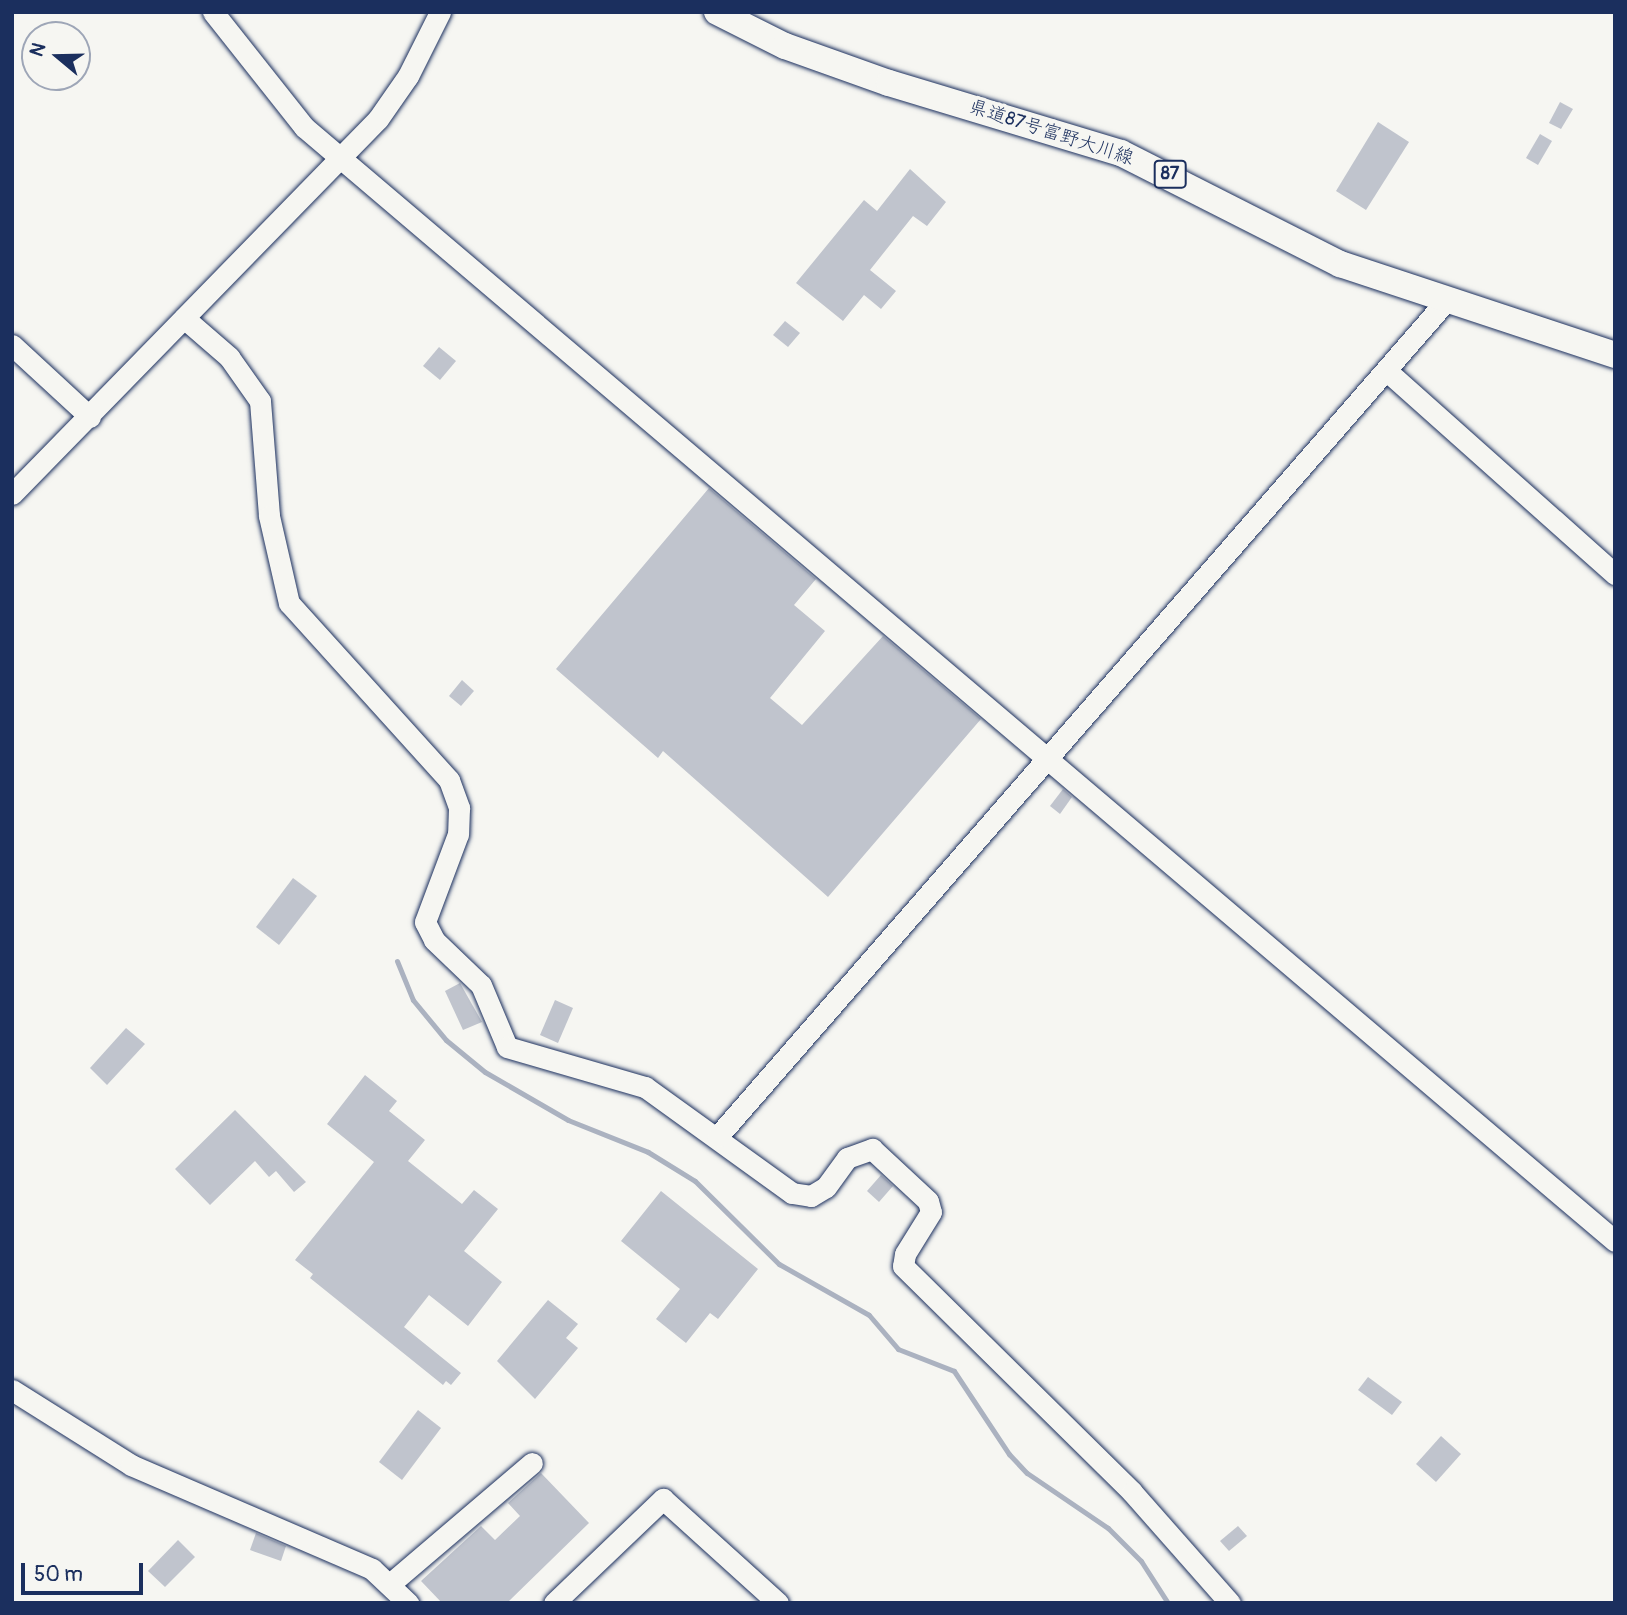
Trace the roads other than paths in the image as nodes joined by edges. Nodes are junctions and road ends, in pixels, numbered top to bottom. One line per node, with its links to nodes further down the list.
1 (213, 12): 4 (street)
2 (440, 12): 4 (street)
3 (717, 12): 5 (main road, 県道87号富野大川線 / 87)
4 (342, 158): 6 (street); 13 (street)
5 (1446, 301): 8 (main road, 県道87号富野大川線 / 87); 9 (street)
6 (184, 318): 10 (street); 14 (street)
7 (12, 345): 10 (street)
8 (1615, 355)
9 (1388, 372): 12 (street); 13 (street)
10 (90, 417): 11 (street)
11 (12, 494)
12 (1615, 573)
13 (1047, 760): 14 (street); 15 (street)
14 (718, 1136): 21 (street)
15 (1615, 1241)
16 (12, 1390): 18 (street)
17 (533, 1464): 18 (street)
18 (400, 1597)
19 (554, 1603): 20 (street)
20 (778, 1603)
21 (1230, 1603)

